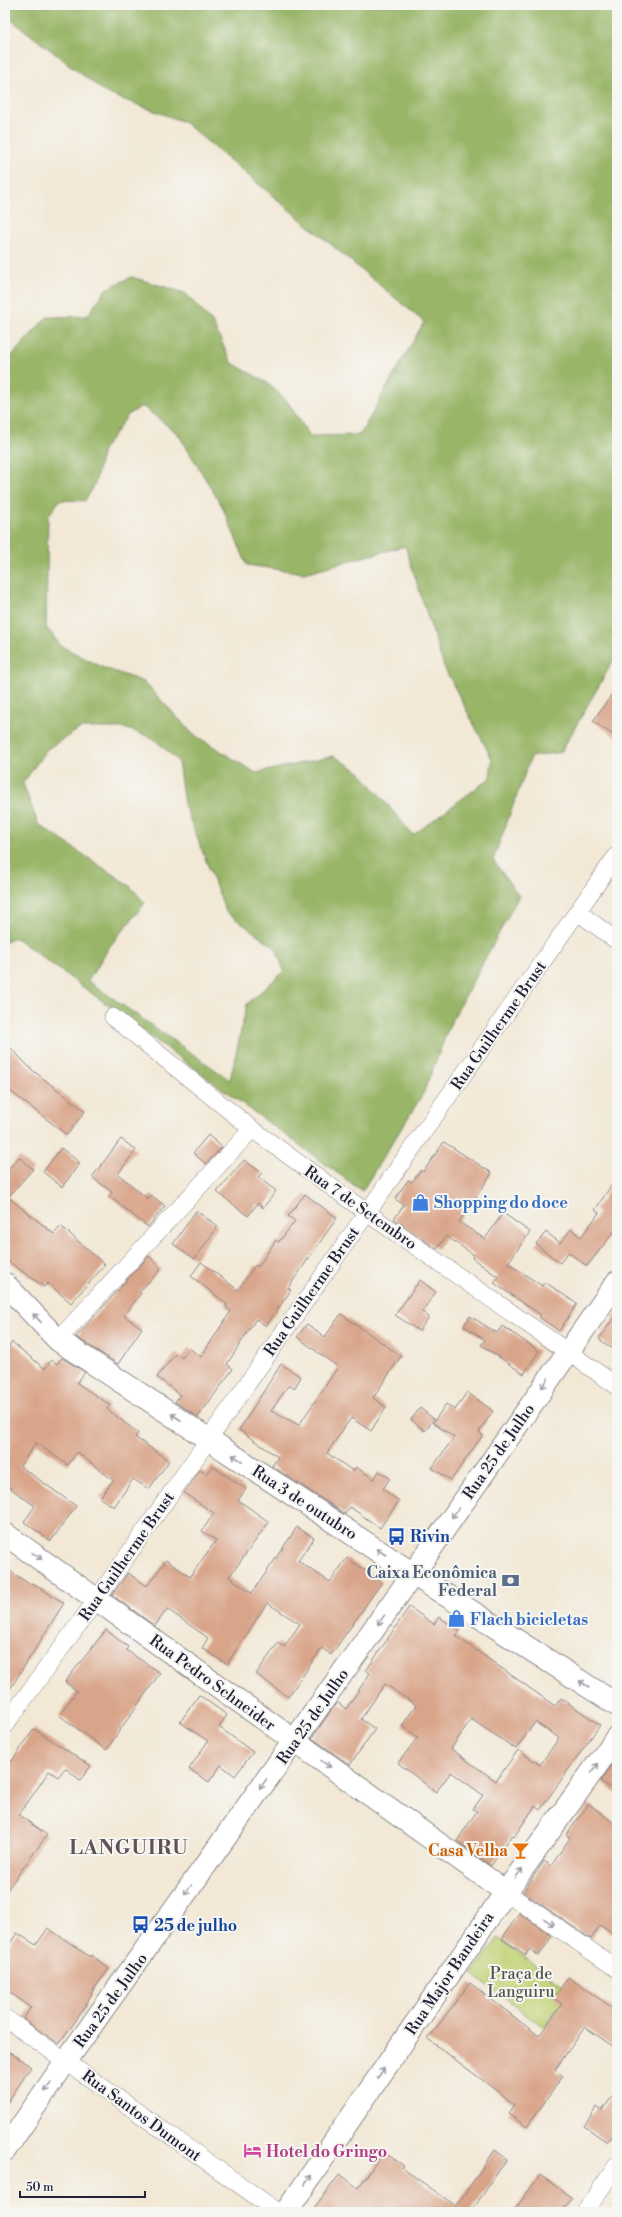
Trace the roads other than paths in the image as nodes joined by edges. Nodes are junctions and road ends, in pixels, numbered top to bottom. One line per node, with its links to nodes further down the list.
1 (617, 855): 2 (street, Rua Guilherme Brust)
2 (578, 912): 3 (street); 6 (street, Rua Guilherme Brust)
3 (617, 941)
4 (113, 1017): 5 (street, Rua 7 de Setembro)
5 (252, 1129): 6 (street, Rua 7 de Setembro); 9 (street)
6 (366, 1212): 10 (street, Rua 7 de Setembro); 12 (street, Rua Guilherme Brust)
7 (617, 1282): 10 (main road, Rua 25 de Julho)
8 (5, 1284): 9 (main road, Rua 3 de outubro, one-way to 8)
9 (58, 1340): 12 (main road, Rua 3 de outubro, one-way to 9)
10 (567, 1351): 11 (street, Rua 7 de Setembro); 14 (main road, Rua 25 de Julho, one-way to 14)
11 (617, 1386)
12 (209, 1439): 14 (main road, Rua 3 de outubro, one-way to 12); 15 (street, Rua Guilherme Brust)
13 (5, 1534): 15 (main road, Rua Pedro Schneider, one-way to 15)
14 (413, 1574): 16 (main road, Rua 3 de outubro, one-way to 14); 19 (main road, Rua 25 de Julho, one-way to 19)
15 (97, 1599): 17 (street, Rua Guilherme Brust); 19 (main road, Rua Pedro Schneider)
16 (617, 1705)
17 (5, 1725)
18 (617, 1737): 20 (main road, Rua Major Bandeira, one-way to 18)
19 (294, 1741): 20 (main road, Rua Pedro Schneider, one-way to 20); 23 (main road, Rua 25 de Julho, one-way to 23)
20 (506, 1892): 21 (street, Rua Pedro Schneider, one-way to 21); 27 (main road, Rua Major Bandeira, one-way to 20)
21 (617, 1970)
22 (5, 2018): 23 (street, Rua Santos Dumont)
23 (66, 2061): 24 (main road, Rua 25 de Julho, one-way to 24); 26 (street, Rua Santos Dumont)
24 (5, 2150)
25 (617, 2165): 28 (street)
26 (278, 2212)
27 (286, 2212)
28 (585, 2212)

